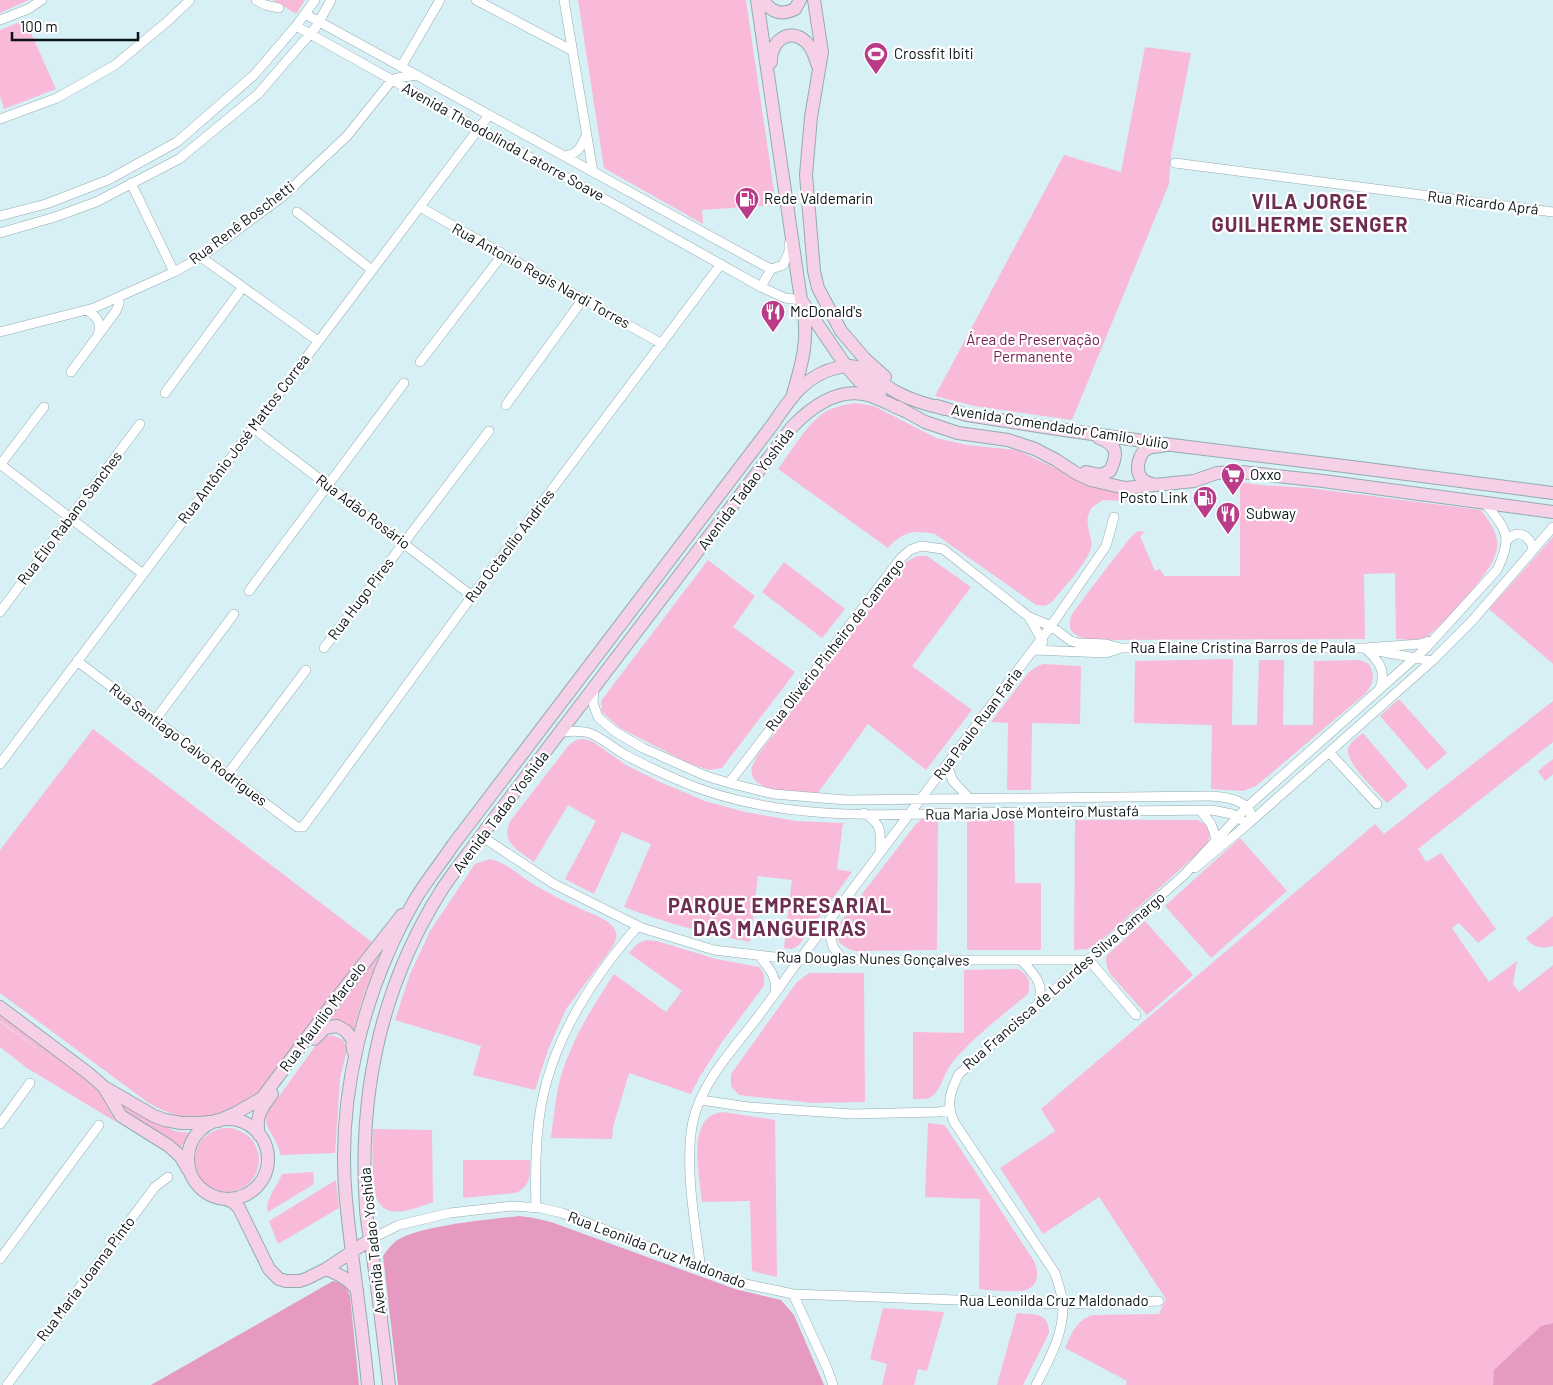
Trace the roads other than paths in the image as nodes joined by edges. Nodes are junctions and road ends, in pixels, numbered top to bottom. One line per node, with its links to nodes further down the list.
1 (42, 0): 15 (street)
2 (190, 0): 32 (street)
3 (256, 0): 13 (street)
4 (315, 0): 14 (street)
5 (329, 0): 16 (street)
6 (440, 0): 26 (street)
7 (476, 0): 20 (street)
8 (564, 0): 19 (street)
9 (757, 0): 30 (main road, Avenida Comendador Camilo Júlio)
10 (763, 0): 11 (main road)
11 (800, 0)
12 (814, 0): 27 (main road, Avenida Comendador Camilo Júlio)
13 (279, 8)
14 (305, 14): 16 (street, Avenida Theodolinda Latorre Soave); 17 (street)
15 (0, 20)
16 (319, 22): 18 (street); 25 (street, Avenida Theodolinda Latorre Soave)
17 (296, 26): 18 (street, Avenida Theodolinda Latorre Soave); 21 (street)
18 (310, 34): 22 (street, Avenida Theodolinda Latorre Soave); 24 (street)
19 (569, 34): 20 (street); 23 (street)
20 (547, 38): 23 (street)
21 (283, 42): 24 (street); 47 (street)
22 (324, 42): 25 (street, Avenida Theodolinda Latorre Soave); 29 (street, Avenida Theodolinda Latorre Soave)
23 (571, 50): 34 (street)
24 (294, 51): 38 (street)
25 (388, 59): 26 (street, Avenida Theodolinda Latorre Soave)
26 (401, 66): 28 (street, Avenida Theodolinda Latorre Soave)
27 (820, 71): 30 (main road); 73 (main road, Avenida Comendador Camilo Júlio)
28 (417, 75): 29 (street, Avenida Theodolinda Latorre Soave); 31 (street, Avenida Theodolinda Latorre Soave)
29 (392, 80): 33 (street, Avenida Theodolinda Latorre Soave); 50 (street, Rua Renê Boschetti)
30 (774, 106): 46 (main road, Avenida Comendador Camilo Júlio)
31 (489, 115): 33 (street, Rua Antônio José Mattos Correa); 35 (street, Avenida Theodolinda Latorre Soave)
32 (0, 119)
33 (479, 129): 41 (street, Avenida Theodolinda Latorre Soave); 42 (street, Rua Antônio José Mattos Correa)
34 (586, 136): 35 (street); 37 (street)
35 (565, 156): 37 (street, Avenida Theodolinda Latorre Soave)
36 (1175, 163): 45 (street, Rua Ricardo Aprá)
37 (593, 172): 39 (street, Avenida Theodolinda Latorre Soave)
38 (131, 184): 48 (street); 54 (street)
39 (626, 190): 40 (street, Avenida Theodolinda Latorre Soave); 41 (street, Avenida Theodolinda Latorre Soave)
40 (639, 197): 43 (street); 52 (street, Avenida Theodolinda Latorre Soave)
41 (613, 204): 43 (street, Avenida Theodolinda Latorre Soave)
42 (420, 207): 49 (street, Rua Antonio Regis Nardi Torres); 53 (street, Rua Antônio José Mattos Correa)
43 (626, 211): 51 (street, Avenida Theodolinda Latorre Soave)
44 (297, 212): 53 (street)
45 (1553, 212)
46 (787, 214): 52 (street, Avenida Comendador Camilo Júlio); 59 (main road, Avenida Comendador Camilo Júlio)
47 (0, 216)
48 (0, 233)
49 (503, 254): 58 (street, Rua Antonio Regis Nardi Torres); 65 (street)
50 (201, 257): 54 (street, Rua Renê Boschetti); 55 (street)
51 (721, 264): 56 (street, Avenida Theodolinda Latorre Soave); 64 (street, Rua Octacílio Andries)
52 (772, 269): 56 (street)
53 (372, 270): 63 (street, Rua Antônio José Mattos Correa)
54 (174, 272): 57 (street, Rua Renê Boschetti)
55 (243, 287): 63 (street); 69 (street)
56 (761, 287): 59 (street, Avenida Theodolinda Latorre Soave)
57 (118, 297): 60 (street, Rua Renê Boschetti); 62 (street)
58 (583, 300): 64 (street, Rua Antonio Regis Nardi Torres); 71 (street)
59 (802, 302): 66 (main road, Avenida Comendador Camilo Júlio); 70 (main road, Avenida Tadao Yoshida)
60 (86, 310): 61 (street, Rua Renê Boschetti); 62 (street)
61 (0, 332)
62 (97, 337): 67 (street)
63 (318, 341): 76 (street, Rua Antônio José Mattos Correa)
64 (662, 344): 95 (street, Rua Octacílio Andries)
65 (420, 362)
66 (846, 366): 70 (main road, Avenida Tadao Yoshida); 73 (main road); 74 (main road, Avenida Comendador Camilo Júlio)
67 (71, 372)
68 (404, 383): 82 (street)
69 (165, 393)
70 (792, 395): 137 (main road, Avenida Tadao Yoshida)
71 (506, 405)
72 (44, 406): 81 (street)
73 (945, 409): 78 (main road, Avenida Comendador Camilo Júlio)
74 (905, 411): 80 (main road, Avenida Comendador Camilo Júlio); 113 (main road, Avenida Tadao Yoshida)
75 (140, 424): 88 (street, Rua Élio Rabano Sanches)
76 (253, 428): 82 (street, Rua Adão Rosário); 93 (street, Rua Antônio José Mattos Correa)
77 (489, 431): 91 (street, Rua Hugo Pires)
78 (1086, 433): 79 (main road, Avenida Comendador Camilo Júlio); 80 (main road)
79 (1172, 445): 83 (main road); 84 (main road, Avenida Comendador Camilo Júlio)
80 (1056, 460): 83 (main road, Avenida Comendador Camilo Júlio)
81 (0, 465): 88 (street)
82 (328, 486): 91 (street, Rua Adão Rosário); 94 (street)
83 (1161, 486): 85 (main road, Avenida Comendador Camilo Júlio)
84 (1553, 493)
85 (1485, 503): 86 (main road, Avenida Comendador Camilo Júlio); 90 (street)
86 (1553, 512)
87 (1114, 517): 99 (street, Rua Paulo Ruan Faria)
88 (70, 518): 93 (street); 96 (street, Rua Élio Rabano Sanches)
89 (1553, 527): 92 (street, Rua Francisca de Lourdes Silva Camargo)
90 (1507, 540): 92 (street); 100 (street, Rua Francisca de Lourdes Silva Camargo)
91 (404, 543): 95 (street, Rua Adão Rosário); 103 (street, Rua Hugo Pires)
92 (1532, 551): 111 (street, Rua Francisca de Lourdes Silva Camargo)
93 (143, 574): 110 (street, Rua Antônio José Mattos Correa)
94 (249, 591)
95 (472, 596): 132 (street, Rua Octacílio Andries)
96 (0, 612)
97 (234, 614): 115 (street)
98 (1029, 617): 99 (street, Rua Olivério Pinheiro de Camargo); 101 (street, Rua Olivério Pinheiro de Camargo); 121 (street, Rua Olivério Pinheiro de Camargo)
99 (1051, 626): 101 (street, Rua Paulo Ruan Faria); 104 (street, Rua Elaine Cristina Barros de Paula)
100 (1436, 639): 102 (street, Rua Elaine Cristina Barros de Paula); 106 (street, Rua Francisca de Lourdes Silva Camargo)
101 (1041, 640): 107 (street, Rua Paulo Ruan Faria); 108 (street)
102 (1413, 645): 105 (street, Rua Elaine Cristina Barros de Paula); 106 (street, Rua Elaine Cristina Barros de Paula)
103 (324, 648)
104 (1121, 648): 105 (street, Rua Elaine Cristina Barros de Paula); 108 (street, Rua Elaine Cristina Barros de Paula)
105 (1365, 648): 109 (street, Rua Elaine Cristina Barros de Paula); 114 (street, Rua Elaine Cristina Barros de Paula)
106 (1426, 648): 109 (street, Rua Francisca de Lourdes Silva Camargo); 111 (street)
107 (1034, 650): 108 (street, Rua Elaine Cristina Barros de Paula); 119 (street, Rua Paulo Ruan Faria)
108 (1056, 652)
109 (1415, 658): 111 (street); 114 (street, Rua Francisca de Lourdes Silva Camargo)
110 (77, 661): 115 (street, Rua Santiago Calvo Rodrigues); 118 (street, Rua Antônio José Mattos Correa)
111 (1433, 661): 117 (street, Rua Francisca de Lourdes Silva Camargo)
112 (306, 670): 120 (street)
113 (594, 690): 116 (main road, Avenida Tadao Yoshida); 121 (street, Rua Maria José Monteiro Mustafá)
114 (1380, 690): 126 (street, Rua Francisca de Lourdes Silva Camargo)
115 (155, 720): 120 (street, Rua Santiago Calvo Rodrigues)
116 (562, 732): 128 (street, Rua Maria José Monteiro Mustafá); 133 (main road, Avenida Tadao Yoshida)
117 (1329, 752): 125 (street); 131 (street, Rua Francisca de Lourdes Silva Camargo)
118 (0, 764)
119 (947, 765): 123 (street, Rua Paulo Ruan Faria); 124 (street, Rua Maria José Monteiro Mustafá)
120 (227, 775): 132 (street, Rua Santiago Calvo Rodrigues)
121 (729, 783): 123 (street, Rua Maria José Monteiro Mustafá)
122 (1209, 796): 124 (street, Rua Maria José Monteiro Mustafá); 126 (street, Rua Maria José Monteiro Mustafá); 127 (street)
123 (922, 798): 124 (street, Rua Maria José Monteiro Mustafá); 129 (street, Rua Paulo Ruan Faria)
124 (969, 798)
125 (1376, 804)
126 (1247, 807): 130 (street, Rua Francisca de Lourdes Silva Camargo); 131 (street)
127 (1205, 811): 129 (street, Rua Maria José Monteiro Mustafá); 130 (street, Rua Maria José Monteiro Mustafá); 134 (street)
128 (864, 813): 129 (street, Rua Maria José Monteiro Mustafá); 135 (street)
129 (908, 815): 135 (street, Rua Paulo Ruan Faria)
130 (1237, 818): 131 (street, Rua Maria José Monteiro Mustafá); 134 (street, Rua Francisca de Lourdes Silva Camargo)
131 (1249, 823): 136 (street, Rua Francisca de Lourdes Silva Camargo)
132 (300, 828)
133 (481, 836): 139 (street, Rua Douglas Nunes Gonçalves); 162 (main road, Avenida Tadao Yoshida)
134 (1216, 838): 136 (street, Rua Francisca de Lourdes Silva Camargo)
135 (880, 851): 138 (street, Rua Paulo Ruan Faria)
136 (1184, 875): 142 (street, Rua Francisca de Lourdes Silva Camargo)
137 (416, 898): 149 (main road, Avenida Tadao Yoshida); 154 (main road, Rua Maurílio Marcelo)
138 (827, 924): 141 (street, Rua Paulo Ruan Faria); 143 (street)
139 (638, 926): 140 (street, Rua Douglas Nunes Gonçalves); 161 (street)
140 (759, 956): 141 (street, Rua Douglas Nunes Gonçalves); 145 (street)
141 (799, 960): 143 (street, Rua Douglas Nunes Gonçalves); 145 (street, Rua Paulo Ruan Faria)
142 (1089, 960): 144 (street, Rua Douglas Nunes Gonçalves); 146 (street, Rua Francisca de Lourdes Silva Camargo); 148 (street)
143 (844, 961): 144 (street, Rua Douglas Nunes Gonçalves)
144 (1022, 961): 146 (street)
145 (774, 996): 152 (street, Rua Paulo Ruan Faria)
146 (1039, 1003): 153 (street, Rua Francisca de Lourdes Silva Camargo)
147 (0, 1007): 151 (main road)
148 (1136, 1015)
149 (355, 1061): 157 (main road, Rua Maurílio Marcelo); 163 (main road, Avenida Tadao Yoshida)
150 (30, 1083): 155 (street)
151 (104, 1087): 154 (main road); 158 (main road)
152 (701, 1100): 153 (street); 166 (street, Rua Paulo Ruan Faria)
153 (949, 1110): 170 (street)
154 (218, 1120): 157 (main road); 158 (main road, Rua Maurílio Marcelo)
155 (0, 1124)
156 (99, 1125): 164 (street)
157 (259, 1135): 160 (main road, Rua Maurílio Marcelo)
158 (191, 1174): 160 (main road)
159 (168, 1177): 171 (street, Rua Maria Joanna Pinto)
160 (225, 1199): 165 (main road)
161 (536, 1207): 162 (street, Rua Leonilda Cruz Maldonado); 166 (street, Rua Leonilda Cruz Maldonado)
162 (371, 1239): 163 (main road); 173 (main road, Avenida Tadao Yoshida)
163 (352, 1253): 165 (main road); 167 (main road, Avenida Tadao Yoshida)
164 (0, 1260)
165 (326, 1268): 167 (main road)
166 (701, 1269): 168 (street, Rua Leonilda Cruz Maldonado)
167 (357, 1290): 172 (main road, Avenida Tadao Yoshida)
168 (793, 1294): 170 (street, Rua Leonilda Cruz Maldonado); 174 (street)
169 (1159, 1301): 170 (street, Rua Leonilda Cruz Maldonado)
170 (1063, 1304): 175 (street)
171 (7, 1385)
172 (368, 1385)
173 (388, 1385)
174 (834, 1385)
175 (1036, 1385)

